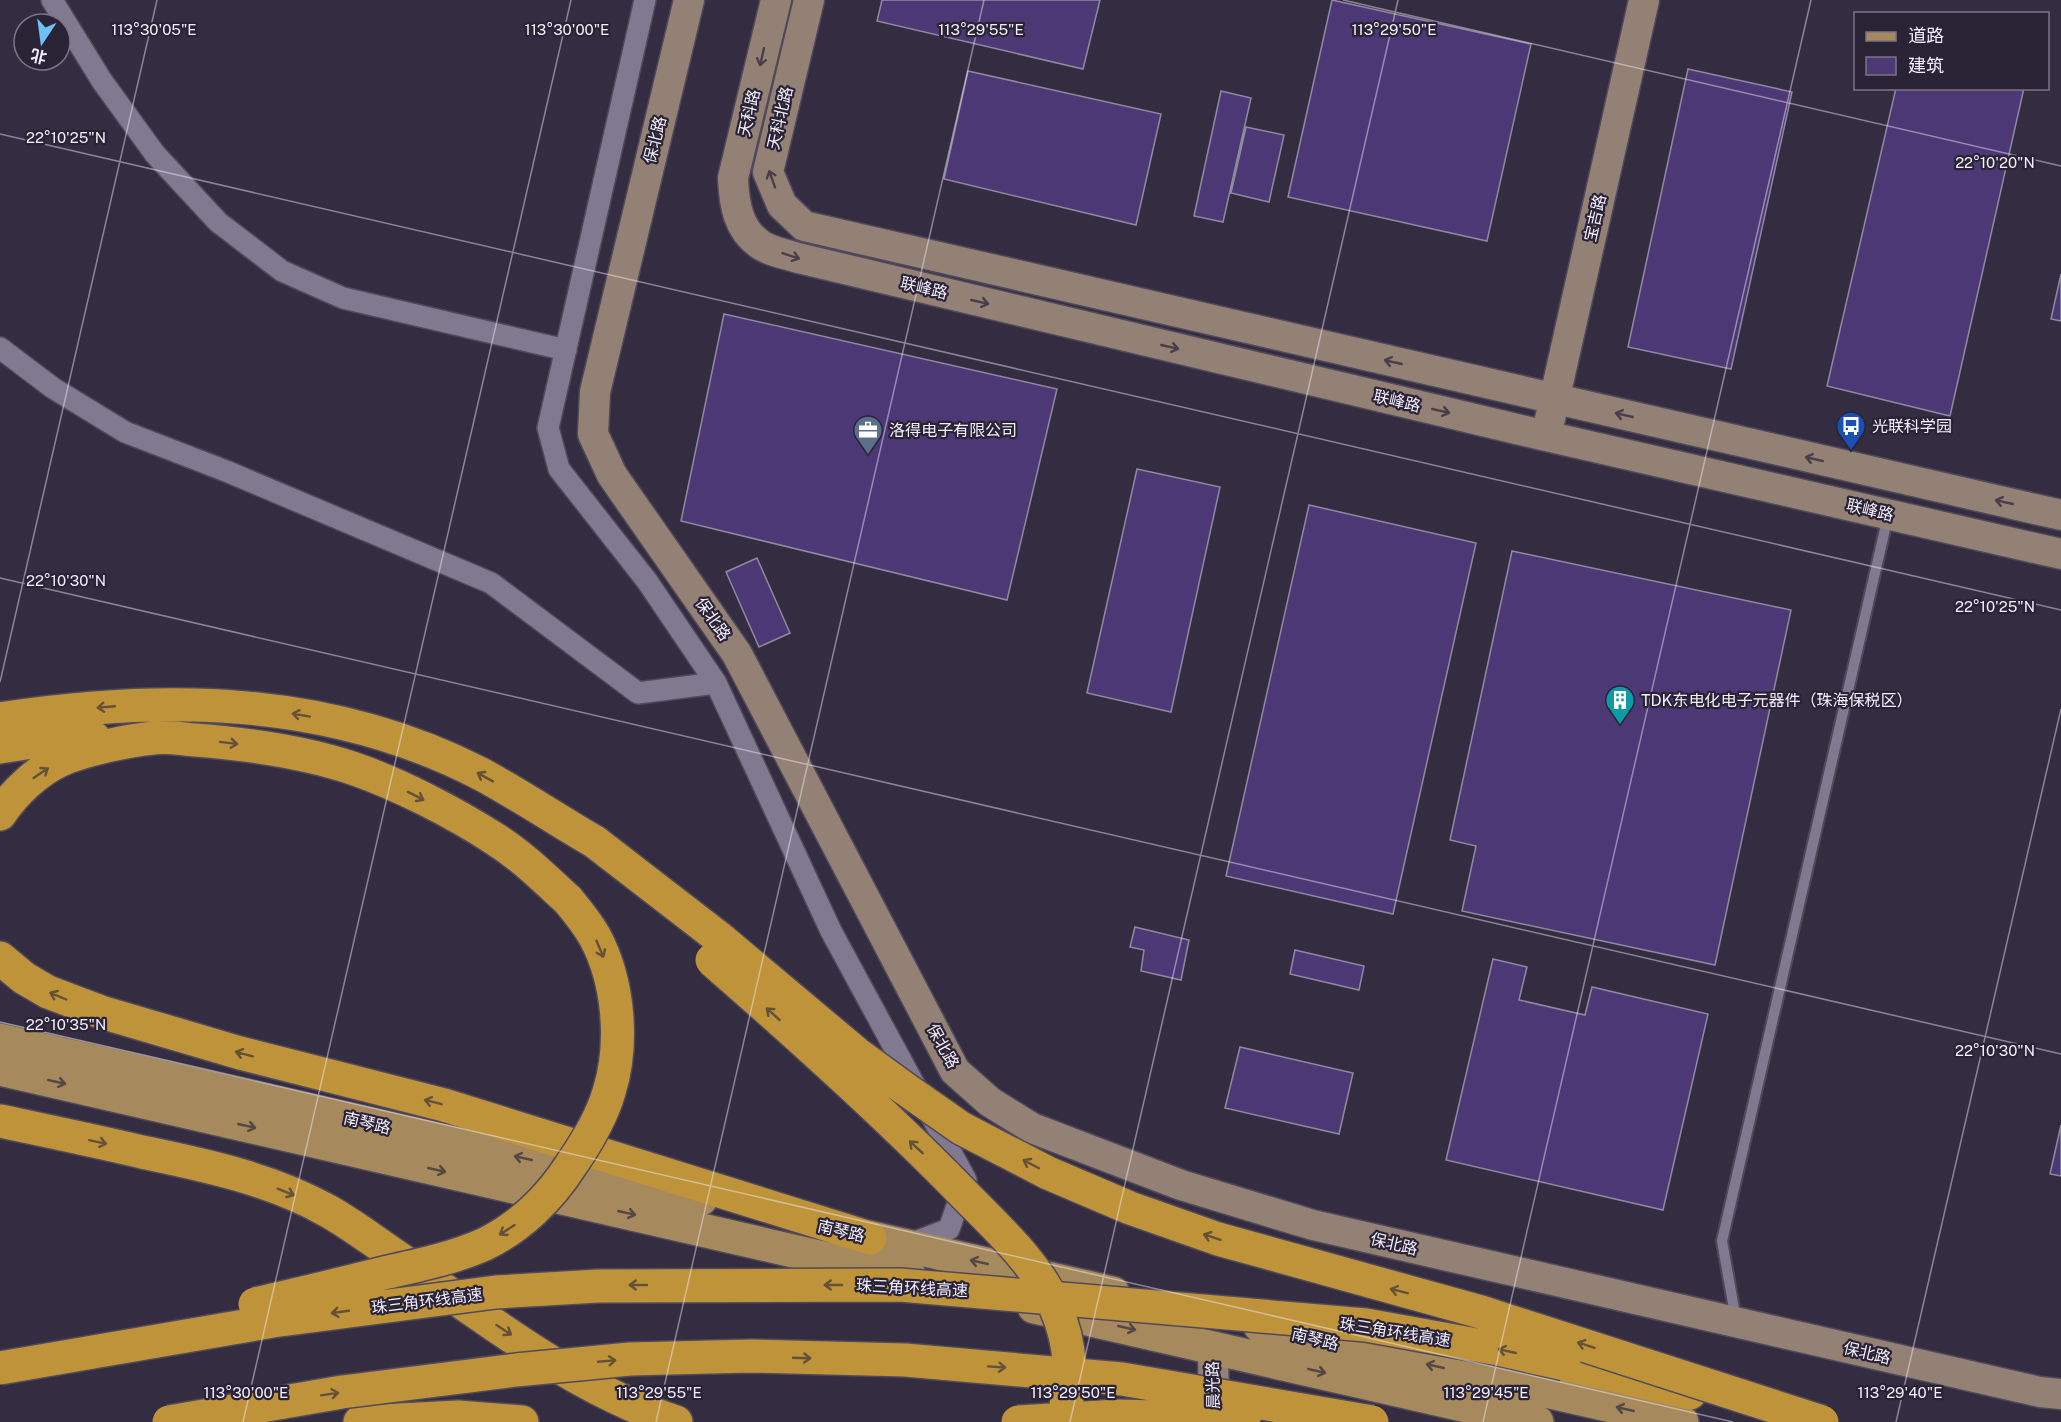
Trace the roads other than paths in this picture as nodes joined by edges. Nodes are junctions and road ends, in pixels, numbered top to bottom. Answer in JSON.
{"nodes":[{"id":1,"x":52,"y":0,"type":"edge"},
{"id":2,"x":645,"y":0,"type":"edge"},
{"id":3,"x":689,"y":0,"type":"edge"},
{"id":4,"x":776,"y":0,"type":"edge"},
{"id":5,"x":809,"y":0,"type":"edge"},
{"id":6,"x":1644,"y":0,"type":"edge"},
{"id":7,"x":742,"y":226,"type":"joint"},
{"id":8,"x":804,"y":226,"type":"joint"},
{"id":9,"x":0,"y":348,"type":"edge"},
{"id":10,"x":566,"y":350,"type":"junction"},
{"id":11,"x":1554,"y":399,"type":"junction"},
{"id":12,"x":1546,"y":436,"type":"junction"},
{"id":13,"x":1888,"y":514,"type":"junction"},
{"id":14,"x":2061,"y":515,"type":"edge"},
{"id":15,"x":2061,"y":554,"type":"edge"},
{"id":16,"x":716,"y":683,"type":"junction"},
{"id":17,"x":0,"y":719,"type":"edge"},
{"id":18,"x":155,"y":737,"type":"junction"},
{"id":19,"x":0,"y":747,"type":"edge"},
{"id":20,"x":0,"y":814,"type":"edge"},
{"id":21,"x":592,"y":848,"type":"junction"},
{"id":22,"x":0,"y":958,"type":"edge"},
{"id":23,"x":0,"y":1040,"type":"edge"},
{"id":24,"x":0,"y":1069,"type":"edge"},
{"id":25,"x":0,"y":1121,"type":"edge"},
{"id":26,"x":966,"y":1180,"type":"junction"},
{"id":27,"x":870,"y":1238,"type":"junction"},
{"id":28,"x":905,"y":1245,"type":"junction"},
{"id":29,"x":1019,"y":1272,"type":"junction"},
{"id":30,"x":1737,"y":1324,"type":"junction"},
{"id":31,"x":1213,"y":1347,"type":"junction"},
{"id":32,"x":0,"y":1367,"type":"edge"},
{"id":33,"x":2061,"y":1394,"type":"edge"},
{"id":34,"x":169,"y":1422,"type":"edge"},
{"id":35,"x":360,"y":1422,"type":"edge"},
{"id":36,"x":522,"y":1422,"type":"edge"},
{"id":37,"x":676,"y":1422,"type":"edge"},
{"id":38,"x":1018,"y":1422,"type":"edge"},
{"id":39,"x":1063,"y":1422,"type":"edge"},
{"id":40,"x":1214,"y":1422,"type":"edge"},
{"id":41,"x":1314,"y":1422,"type":"edge"},
{"id":42,"x":1372,"y":1422,"type":"edge"},
{"id":43,"x":1537,"y":1422,"type":"edge"},
{"id":44,"x":1683,"y":1422,"type":"edge"},
{"id":45,"x":1820,"y":1422,"type":"edge"}],
"edges":[{"from":1,"to":10,"type":"street"},
{"from":2,"to":10,"type":"street"},
{"from":3,"to":30,"type":"street","name":"保北路"},
{"from":4,"to":7,"type":"street","name":"天科路","one_way":true},
{"from":8,"to":5,"type":"street","name":"天科北路","one_way":true},
{"from":6,"to":11,"type":"street","name":"宝吉路"},
{"from":7,"to":12,"type":"street","name":"联峰路","one_way":true},
{"from":11,"to":8,"type":"street","name":"联峰路","one_way":true},
{"from":9,"to":16,"type":"street"},
{"from":10,"to":16,"type":"street"},
{"from":11,"to":12,"type":"street","name":"宝吉路"},
{"from":14,"to":11,"type":"street","name":"联峰路","one_way":true},
{"from":12,"to":13,"type":"street","name":"联峰路"},
{"from":13,"to":15,"type":"street","name":"联峰路"},
{"from":13,"to":30,"type":"lane"},
{"from":16,"to":26,"type":"street"},
{"from":21,"to":17,"type":"highway","one_way":true},
{"from":18,"to":19,"type":"highway"},
{"from":20,"to":18,"type":"highway","one_way":true},
{"from":18,"to":32,"type":"highway","one_way":true,"bridge":true},
{"from":39,"to":21,"type":"highway","one_way":true,"bridge":true},
{"from":45,"to":21,"type":"highway","one_way":true,"bridge":true},
{"from":27,"to":22,"type":"highway","one_way":true},
{"from":27,"to":23,"type":"main road","name":"南琴路","one_way":true},
{"from":24,"to":31,"type":"main road","name":"南琴路","one_way":true},
{"from":25,"to":37,"type":"highway","one_way":true,"bridge":true},
{"from":26,"to":28,"type":"street"},
{"from":26,"to":29,"type":"street"},
{"from":27,"to":28,"type":"main road","name":"南琴路"},
{"from":29,"to":28,"type":"main road","name":"南琴路","one_way":true},
{"from":44,"to":29,"type":"main road","name":"南琴路","one_way":true},
{"from":30,"to":33,"type":"street","name":"保北路"},
{"from":31,"to":40,"type":"street","name":"晨光路"},
{"from":31,"to":43,"type":"main road","name":"南琴路","one_way":true},
{"from":45,"to":32,"type":"highway","name":"珠三角环线高速","one_way":true,"bridge":true},
{"from":34,"to":42,"type":"highway","one_way":true,"bridge":true},
{"from":35,"to":36,"type":"highway"},
{"from":38,"to":41,"type":"highway","bridge":true}]}
